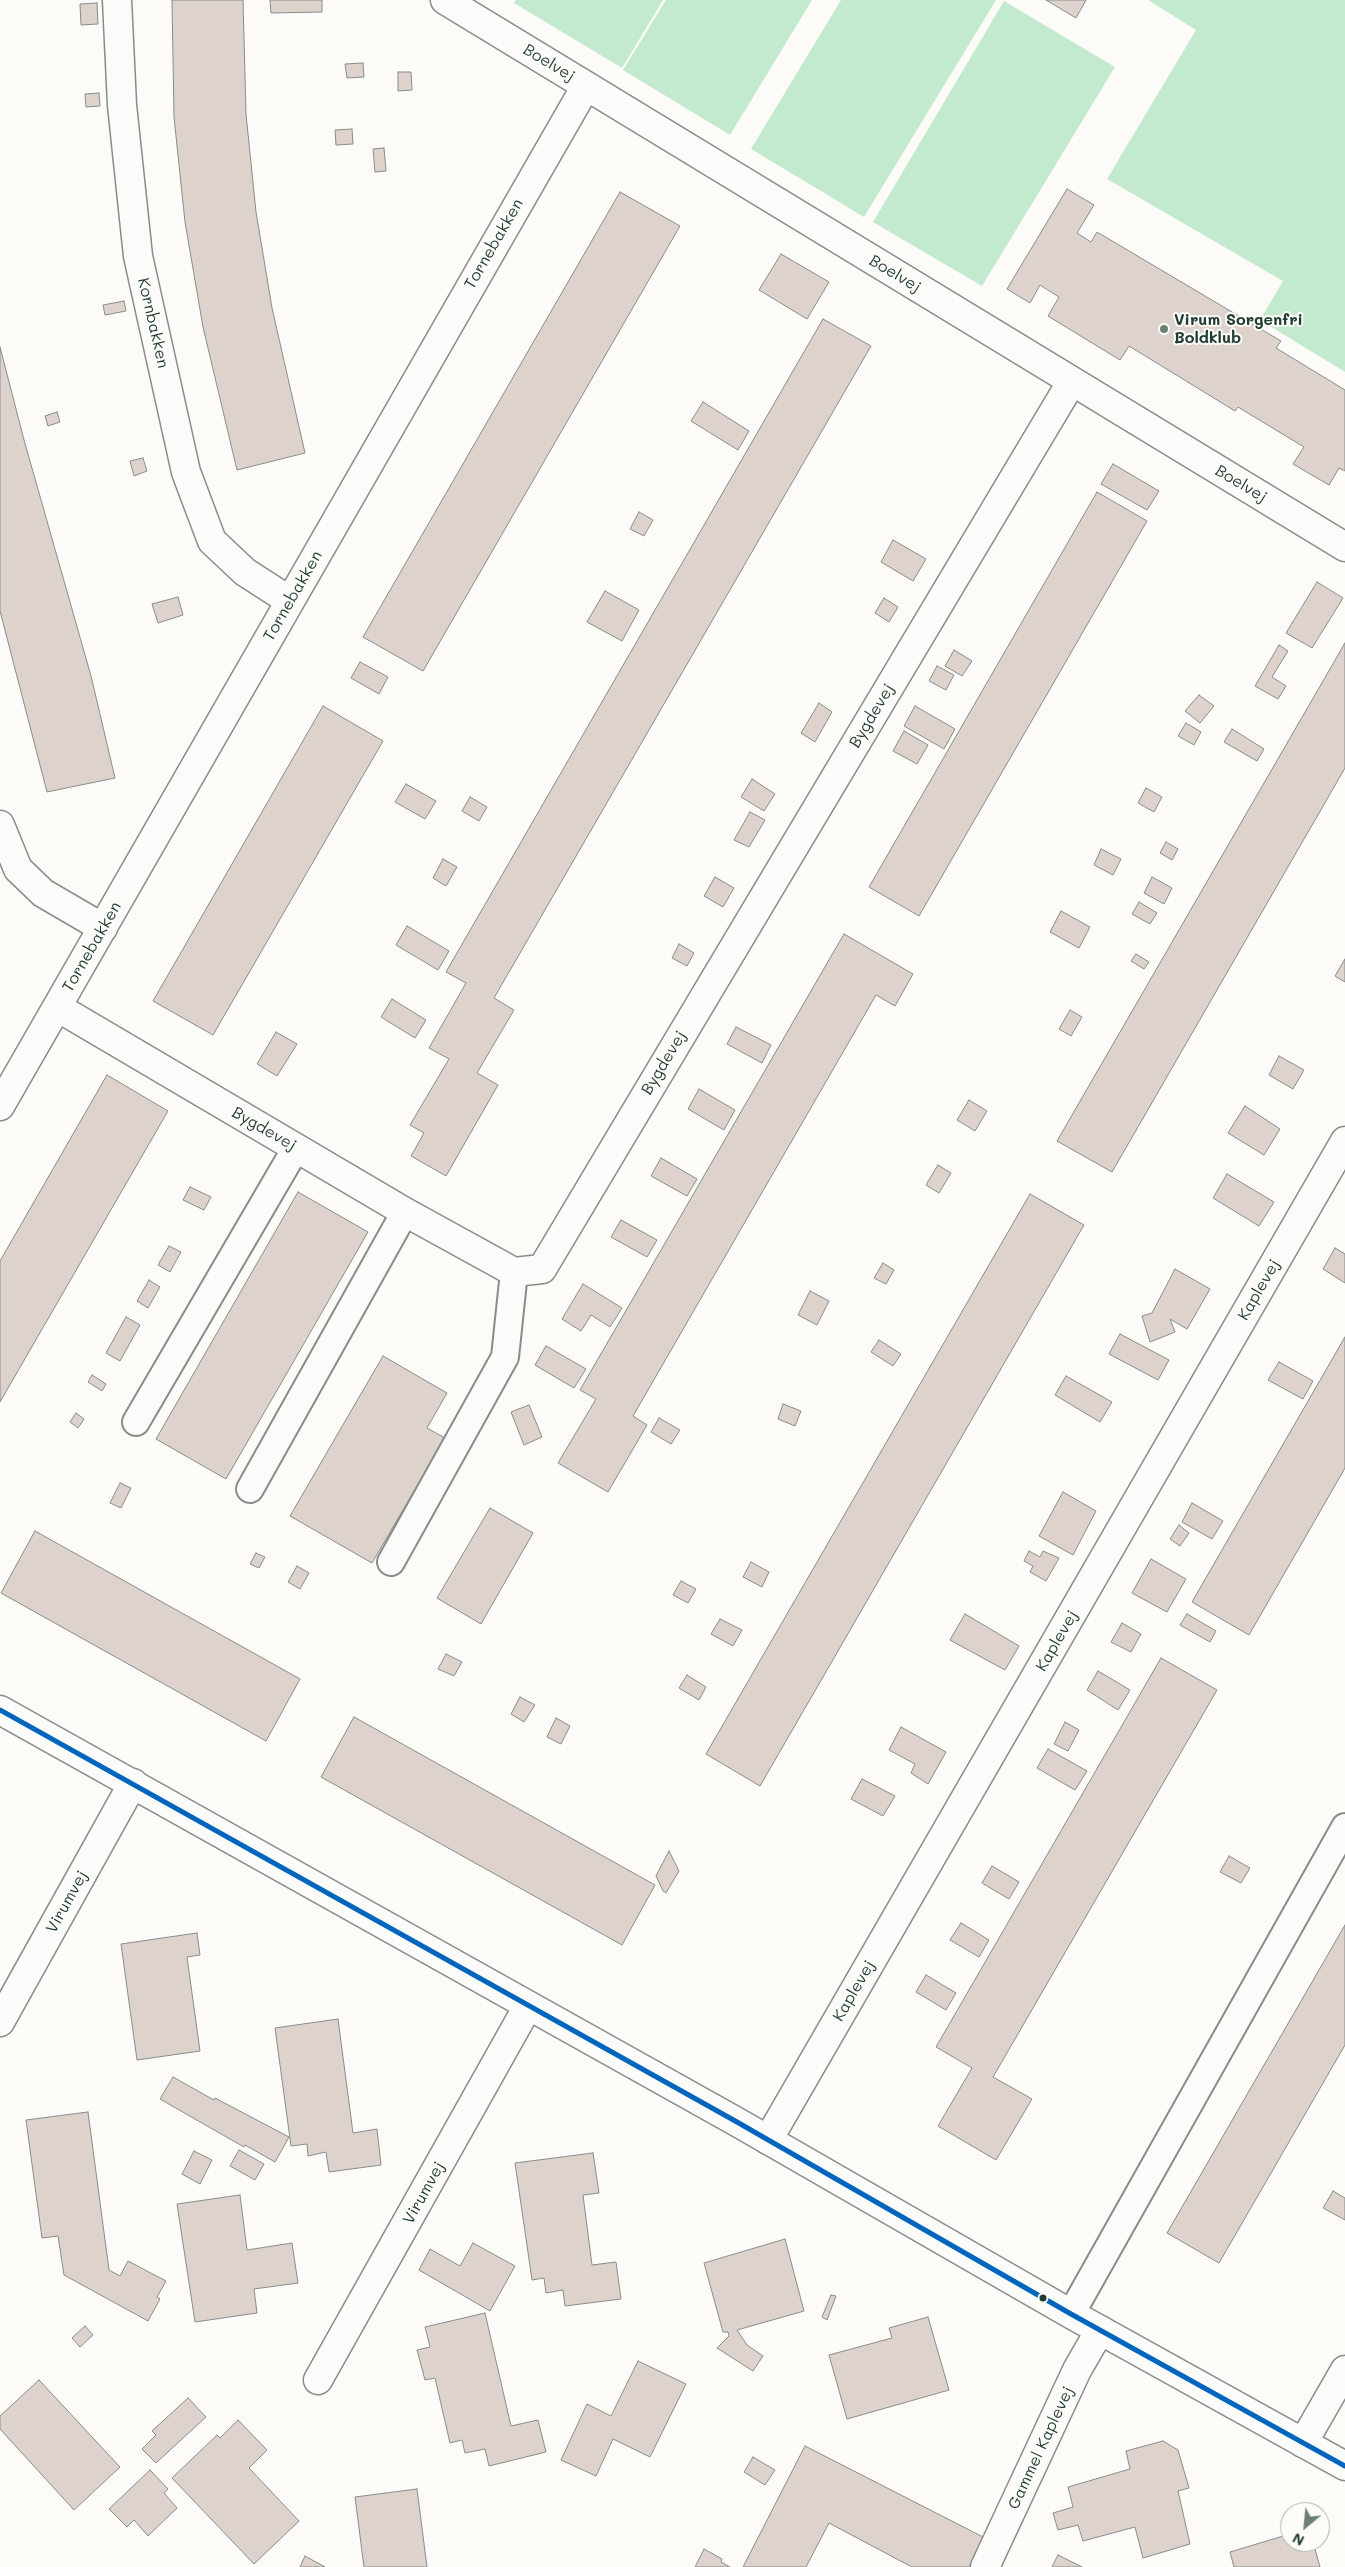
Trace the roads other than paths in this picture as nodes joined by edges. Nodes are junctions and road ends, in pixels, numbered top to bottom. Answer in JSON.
{"nodes":[{"id":1,"x":117,"y":0,"type":"edge"},
{"id":2,"x":445,"y":0,"type":"edge"},
{"id":3,"x":586,"y":86,"type":"junction"},
{"id":4,"x":1072,"y":381,"type":"junction"},
{"id":5,"x":1345,"y":547,"type":"edge"},
{"id":6,"x":290,"y":601,"type":"junction"},
{"id":7,"x":0,"y":825,"type":"edge"},
{"id":8,"x":103,"y":928,"type":"junction"},
{"id":9,"x":57,"y":1007,"type":"junction"},
{"id":10,"x":0,"y":1106,"type":"edge"},
{"id":11,"x":1345,"y":1141,"type":"edge"},
{"id":12,"x":296,"y":1148,"type":"junction"},
{"id":13,"x":406,"y":1212,"type":"junction"},
{"id":14,"x":514,"y":1272,"type":"junction"},
{"id":15,"x":136,"y":1422,"type":"dead end"},
{"id":16,"x":250,"y":1489,"type":"dead end"},
{"id":17,"x":390,"y":1562,"type":"dead end"},
{"id":18,"x":0,"y":1710,"type":"edge"},
{"id":19,"x":133,"y":1783,"type":"junction"},
{"id":20,"x":1345,"y":1827,"type":"edge"},
{"id":21,"x":528,"y":2006,"type":"junction"},
{"id":22,"x":0,"y":2022,"type":"edge"},
{"id":23,"x":768,"y":2140,"type":"junction"},
{"id":24,"x":1071,"y":2314,"type":"junction"},
{"id":25,"x":1100,"y":2330,"type":"junction"},
{"id":26,"x":1345,"y":2370,"type":"edge"},
{"id":27,"x":318,"y":2380,"type":"dead end"},
{"id":28,"x":1303,"y":2443,"type":"junction"},
{"id":29,"x":1345,"y":2466,"type":"edge"},
{"id":30,"x":985,"y":2567,"type":"edge"}],
"edges":[{"from":1,"to":6,"type":"street","name":"Kornbakken"},
{"from":2,"to":3,"type":"street","name":"Boelvej"},
{"from":3,"to":4,"type":"street","name":"Boelvej"},
{"from":3,"to":6,"type":"street","name":"Tornebakken"},
{"from":4,"to":5,"type":"street","name":"Boelvej"},
{"from":4,"to":14,"type":"street","name":"Bygdevej"},
{"from":6,"to":8,"type":"street","name":"Tornebakken"},
{"from":7,"to":8,"type":"street"},
{"from":8,"to":9,"type":"street","name":"Tornebakken"},
{"from":9,"to":10,"type":"street","name":"Tornebakken"},
{"from":9,"to":12,"type":"street","name":"Bygdevej"},
{"from":11,"to":23,"type":"street","name":"Kaplevej"},
{"from":12,"to":13,"type":"street","name":"Bygdevej"},
{"from":12,"to":15,"type":"lane"},
{"from":13,"to":14,"type":"street","name":"Bygdevej"},
{"from":13,"to":16,"type":"lane"},
{"from":14,"to":17,"type":"lane"},
{"from":18,"to":19,"type":"street"},
{"from":19,"to":21,"type":"street"},
{"from":19,"to":22,"type":"street","name":"Virumvej"},
{"from":20,"to":24,"type":"lane"},
{"from":21,"to":23,"type":"street"},
{"from":21,"to":27,"type":"street","name":"Virumvej"},
{"from":23,"to":24,"type":"street"},
{"from":24,"to":25,"type":"street"},
{"from":25,"to":28,"type":"street"},
{"from":25,"to":30,"type":"street","name":"Gammel Kaplevej"},
{"from":26,"to":28,"type":"street"},
{"from":28,"to":29,"type":"street"}]}
